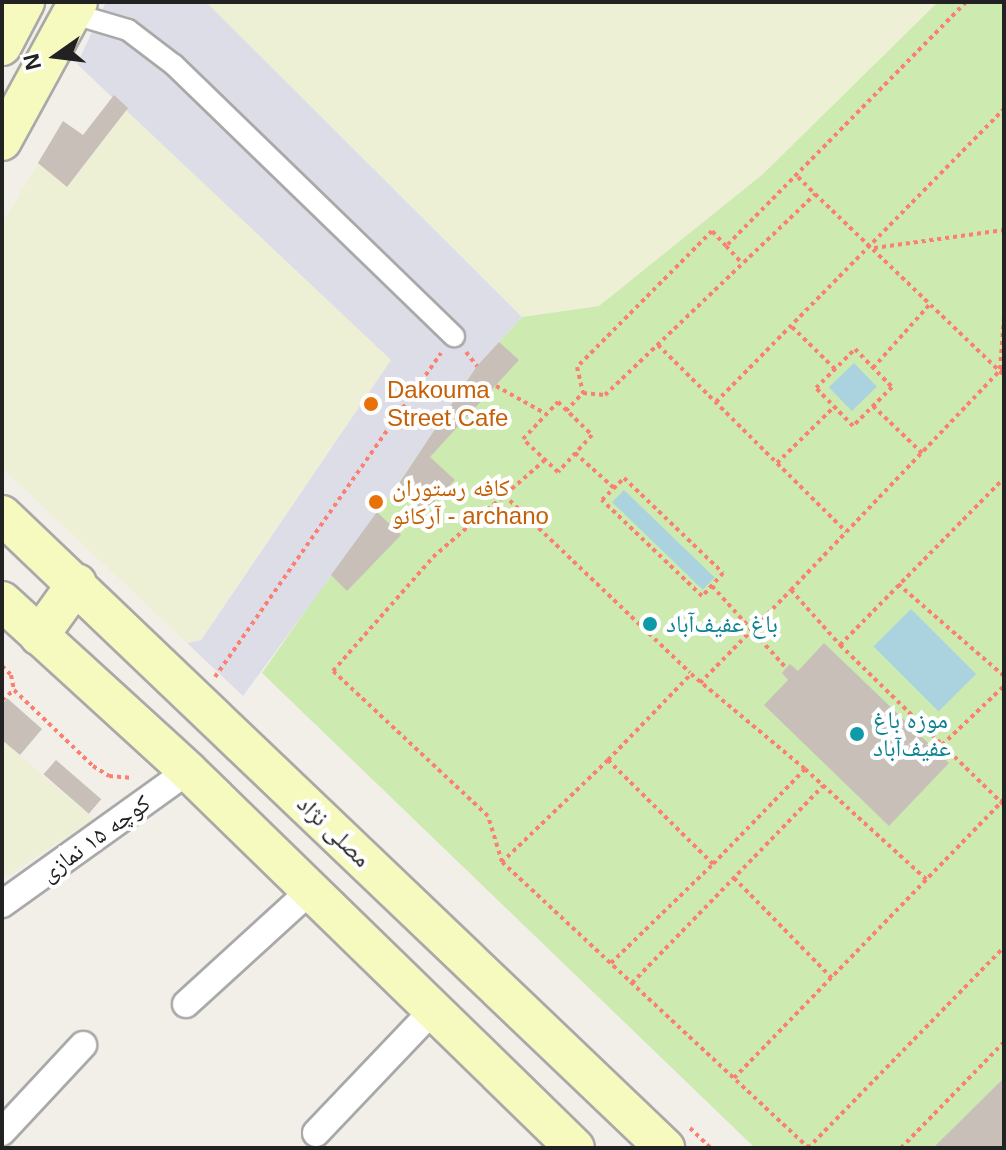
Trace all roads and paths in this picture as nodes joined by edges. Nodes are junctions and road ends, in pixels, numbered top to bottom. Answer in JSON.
{"nodes":[{"id":1,"x":25,"y":2,"type":"edge"},
{"id":2,"x":966,"y":2,"type":"edge"},
{"id":3,"x":76,"y":8,"type":"edge"},
{"id":4,"x":2,"y":46,"type":"edge"},
{"id":5,"x":1004,"y":109,"type":"edge"},
{"id":6,"x":2,"y":141,"type":"edge"},
{"id":7,"x":798,"y":177,"type":"junction"},
{"id":8,"x":815,"y":194,"type":"junction"},
{"id":9,"x":1004,"y":230,"type":"edge"},
{"id":10,"x":726,"y":246,"type":"junction"},
{"id":11,"x":871,"y":248,"type":"junction"},
{"id":12,"x":741,"y":262,"type":"junction"},
{"id":13,"x":930,"y":304,"type":"junction"},
{"id":14,"x":1004,"y":317,"type":"edge"},
{"id":15,"x":792,"y":327,"type":"junction"},
{"id":16,"x":454,"y":336,"type":"joint"},
{"id":17,"x":657,"y":344,"type":"junction"},
{"id":18,"x":873,"y":368,"type":"junction"},
{"id":19,"x":835,"y":369,"type":"junction"},
{"id":20,"x":1003,"y":371,"type":"edge"},
{"id":21,"x":496,"y":386,"type":"dead end"},
{"id":22,"x":583,"y":393,"type":"junction"},
{"id":23,"x":716,"y":402,"type":"junction"},
{"id":24,"x":873,"y":406,"type":"junction"},
{"id":25,"x":834,"y":407,"type":"junction"},
{"id":26,"x":566,"y":411,"type":"junction"},
{"id":27,"x":547,"y":414,"type":"junction"},
{"id":28,"x":575,"y":453,"type":"junction"},
{"id":29,"x":922,"y":453,"type":"junction"},
{"id":30,"x":545,"y":460,"type":"junction"},
{"id":31,"x":777,"y":463,"type":"junction"},
{"id":32,"x":1004,"y":478,"type":"edge"},
{"id":33,"x":614,"y":488,"type":"junction"},
{"id":34,"x":504,"y":495,"type":"junction"},
{"id":35,"x":2,"y":515,"type":"edge"},
{"id":36,"x":846,"y":532,"type":"junction"},
{"id":37,"x":77,"y":583,"type":"junction"},
{"id":38,"x":898,"y":584,"type":"junction"},
{"id":39,"x":712,"y":586,"type":"junction"},
{"id":40,"x":791,"y":590,"type":"junction"},
{"id":41,"x":2,"y":601,"type":"edge"},
{"id":42,"x":754,"y":630,"type":"junction"},
{"id":43,"x":39,"y":636,"type":"junction"},
{"id":44,"x":840,"y":645,"type":"junction"},
{"id":45,"x":2,"y":666,"type":"edge"},
{"id":46,"x":786,"y":668,"type":"dead end"},
{"id":47,"x":691,"y":674,"type":"junction"},
{"id":48,"x":1004,"y":676,"type":"edge"},
{"id":49,"x":700,"y":683,"type":"junction"},
{"id":50,"x":1004,"y":686,"type":"edge"},
{"id":51,"x":14,"y":690,"type":"junction"},
{"id":52,"x":196,"y":698,"type":"junction"},
{"id":53,"x":2,"y":700,"type":"edge"},
{"id":54,"x":942,"y":745,"type":"junction"},
{"id":55,"x":608,"y":760,"type":"junction"},
{"id":56,"x":805,"y":769,"type":"junction"},
{"id":57,"x":188,"y":771,"type":"junction"},
{"id":58,"x":122,"y":780,"type":"dead end"},
{"id":59,"x":823,"y":786,"type":"junction"},
{"id":60,"x":1003,"y":802,"type":"edge"},
{"id":61,"x":502,"y":862,"type":"junction"},
{"id":62,"x":713,"y":864,"type":"junction"},
{"id":63,"x":734,"y":878,"type":"junction"},
{"id":64,"x":927,"y":880,"type":"junction"},
{"id":65,"x":311,"y":890,"type":"junction"},
{"id":66,"x":2,"y":904,"type":"edge"},
{"id":67,"x":1004,"y":947,"type":"edge"},
{"id":68,"x":611,"y":963,"type":"junction"},
{"id":69,"x":832,"y":978,"type":"junction"},
{"id":70,"x":632,"y":983,"type":"junction"},
{"id":71,"x":186,"y":1004,"type":"dead end"},
{"id":72,"x":433,"y":1010,"type":"junction"},
{"id":73,"x":1004,"y":1042,"type":"edge"},
{"id":74,"x":83,"y":1045,"type":"dead end"},
{"id":75,"x":734,"y":1078,"type":"junction"},
{"id":76,"x":2,"y":1132,"type":"edge"},
{"id":77,"x":316,"y":1133,"type":"dead end"},
{"id":78,"x":558,"y":1143,"type":"edge"},
{"id":79,"x":665,"y":1148,"type":"edge"},
{"id":80,"x":808,"y":1148,"type":"edge"},
{"id":81,"x":901,"y":1148,"type":"edge"}],
"edges":[{"from":1,"to":4,"type":"main road"},
{"from":2,"to":7,"type":"path"},
{"from":3,"to":6,"type":"main road"},
{"from":3,"to":16,"type":"street"},
{"from":5,"to":11,"type":"path"},
{"from":7,"to":8,"type":"path"},
{"from":7,"to":10,"type":"path"},
{"from":8,"to":11,"type":"path"},
{"from":8,"to":12,"type":"path"},
{"from":9,"to":11,"type":"path"},
{"from":10,"to":12,"type":"path"},
{"from":10,"to":22,"type":"path"},
{"from":11,"to":13,"type":"path"},
{"from":11,"to":15,"type":"path"},
{"from":12,"to":17,"type":"path"},
{"from":13,"to":18,"type":"path"},
{"from":13,"to":20,"type":"path"},
{"from":14,"to":20,"type":"path"},
{"from":15,"to":19,"type":"path"},
{"from":15,"to":23,"type":"path"},
{"from":16,"to":52,"type":"path"},
{"from":17,"to":22,"type":"path"},
{"from":17,"to":23,"type":"path"},
{"from":18,"to":19,"type":"path"},
{"from":18,"to":24,"type":"path"},
{"from":19,"to":25,"type":"path"},
{"from":20,"to":29,"type":"path"},
{"from":21,"to":27,"type":"path"},
{"from":22,"to":26,"type":"path"},
{"from":23,"to":31,"type":"path"},
{"from":24,"to":25,"type":"path"},
{"from":24,"to":29,"type":"path"},
{"from":25,"to":31,"type":"path"},
{"from":26,"to":27,"type":"path"},
{"from":26,"to":28,"type":"path"},
{"from":27,"to":30,"type":"path"},
{"from":28,"to":30,"type":"path"},
{"from":28,"to":33,"type":"path"},
{"from":29,"to":36,"type":"path"},
{"from":30,"to":34,"type":"path"},
{"from":31,"to":36,"type":"path"},
{"from":32,"to":38,"type":"path"},
{"from":33,"to":39,"type":"path"},
{"from":33,"to":39,"type":"path"},
{"from":34,"to":47,"type":"path"},
{"from":34,"to":61,"type":"path"},
{"from":35,"to":37,"type":"main road","name":"مصلی نژاد"},
{"from":36,"to":40,"type":"path"},
{"from":37,"to":43,"type":"main road"},
{"from":37,"to":52,"type":"main road","name":"مصلی نژاد"},
{"from":38,"to":44,"type":"path"},
{"from":38,"to":48,"type":"path"},
{"from":39,"to":42,"type":"path"},
{"from":40,"to":42,"type":"path"},
{"from":40,"to":44,"type":"path"},
{"from":41,"to":43,"type":"main road"},
{"from":42,"to":46,"type":"path"},
{"from":42,"to":49,"type":"path"},
{"from":43,"to":57,"type":"main road"},
{"from":44,"to":54,"type":"path"},
{"from":45,"to":51,"type":"path"},
{"from":47,"to":49,"type":"path"},
{"from":47,"to":55,"type":"path"},
{"from":49,"to":56,"type":"path"},
{"from":50,"to":54,"type":"path"},
{"from":51,"to":53,"type":"path"},
{"from":51,"to":58,"type":"path"},
{"from":52,"to":79,"type":"main road","name":"مصلی نژاد"},
{"from":54,"to":60,"type":"path"},
{"from":55,"to":61,"type":"path"},
{"from":55,"to":62,"type":"path"},
{"from":56,"to":59,"type":"path"},
{"from":56,"to":62,"type":"path"},
{"from":57,"to":65,"type":"main road"},
{"from":57,"to":66,"type":"street","name":"کوچه ۱۵ نمازی"},
{"from":59,"to":63,"type":"path"},
{"from":59,"to":64,"type":"path"},
{"from":60,"to":64,"type":"path"},
{"from":61,"to":68,"type":"path"},
{"from":62,"to":68,"type":"path"},
{"from":63,"to":69,"type":"path"},
{"from":63,"to":70,"type":"path"},
{"from":64,"to":69,"type":"path"},
{"from":65,"to":71,"type":"street"},
{"from":65,"to":72,"type":"main road"},
{"from":67,"to":80,"type":"path"},
{"from":68,"to":70,"type":"path"},
{"from":69,"to":75,"type":"path"},
{"from":70,"to":75,"type":"path"},
{"from":72,"to":77,"type":"street"},
{"from":72,"to":78,"type":"main road"},
{"from":73,"to":81,"type":"path"},
{"from":74,"to":76,"type":"street"},
{"from":75,"to":80,"type":"path"}]}
